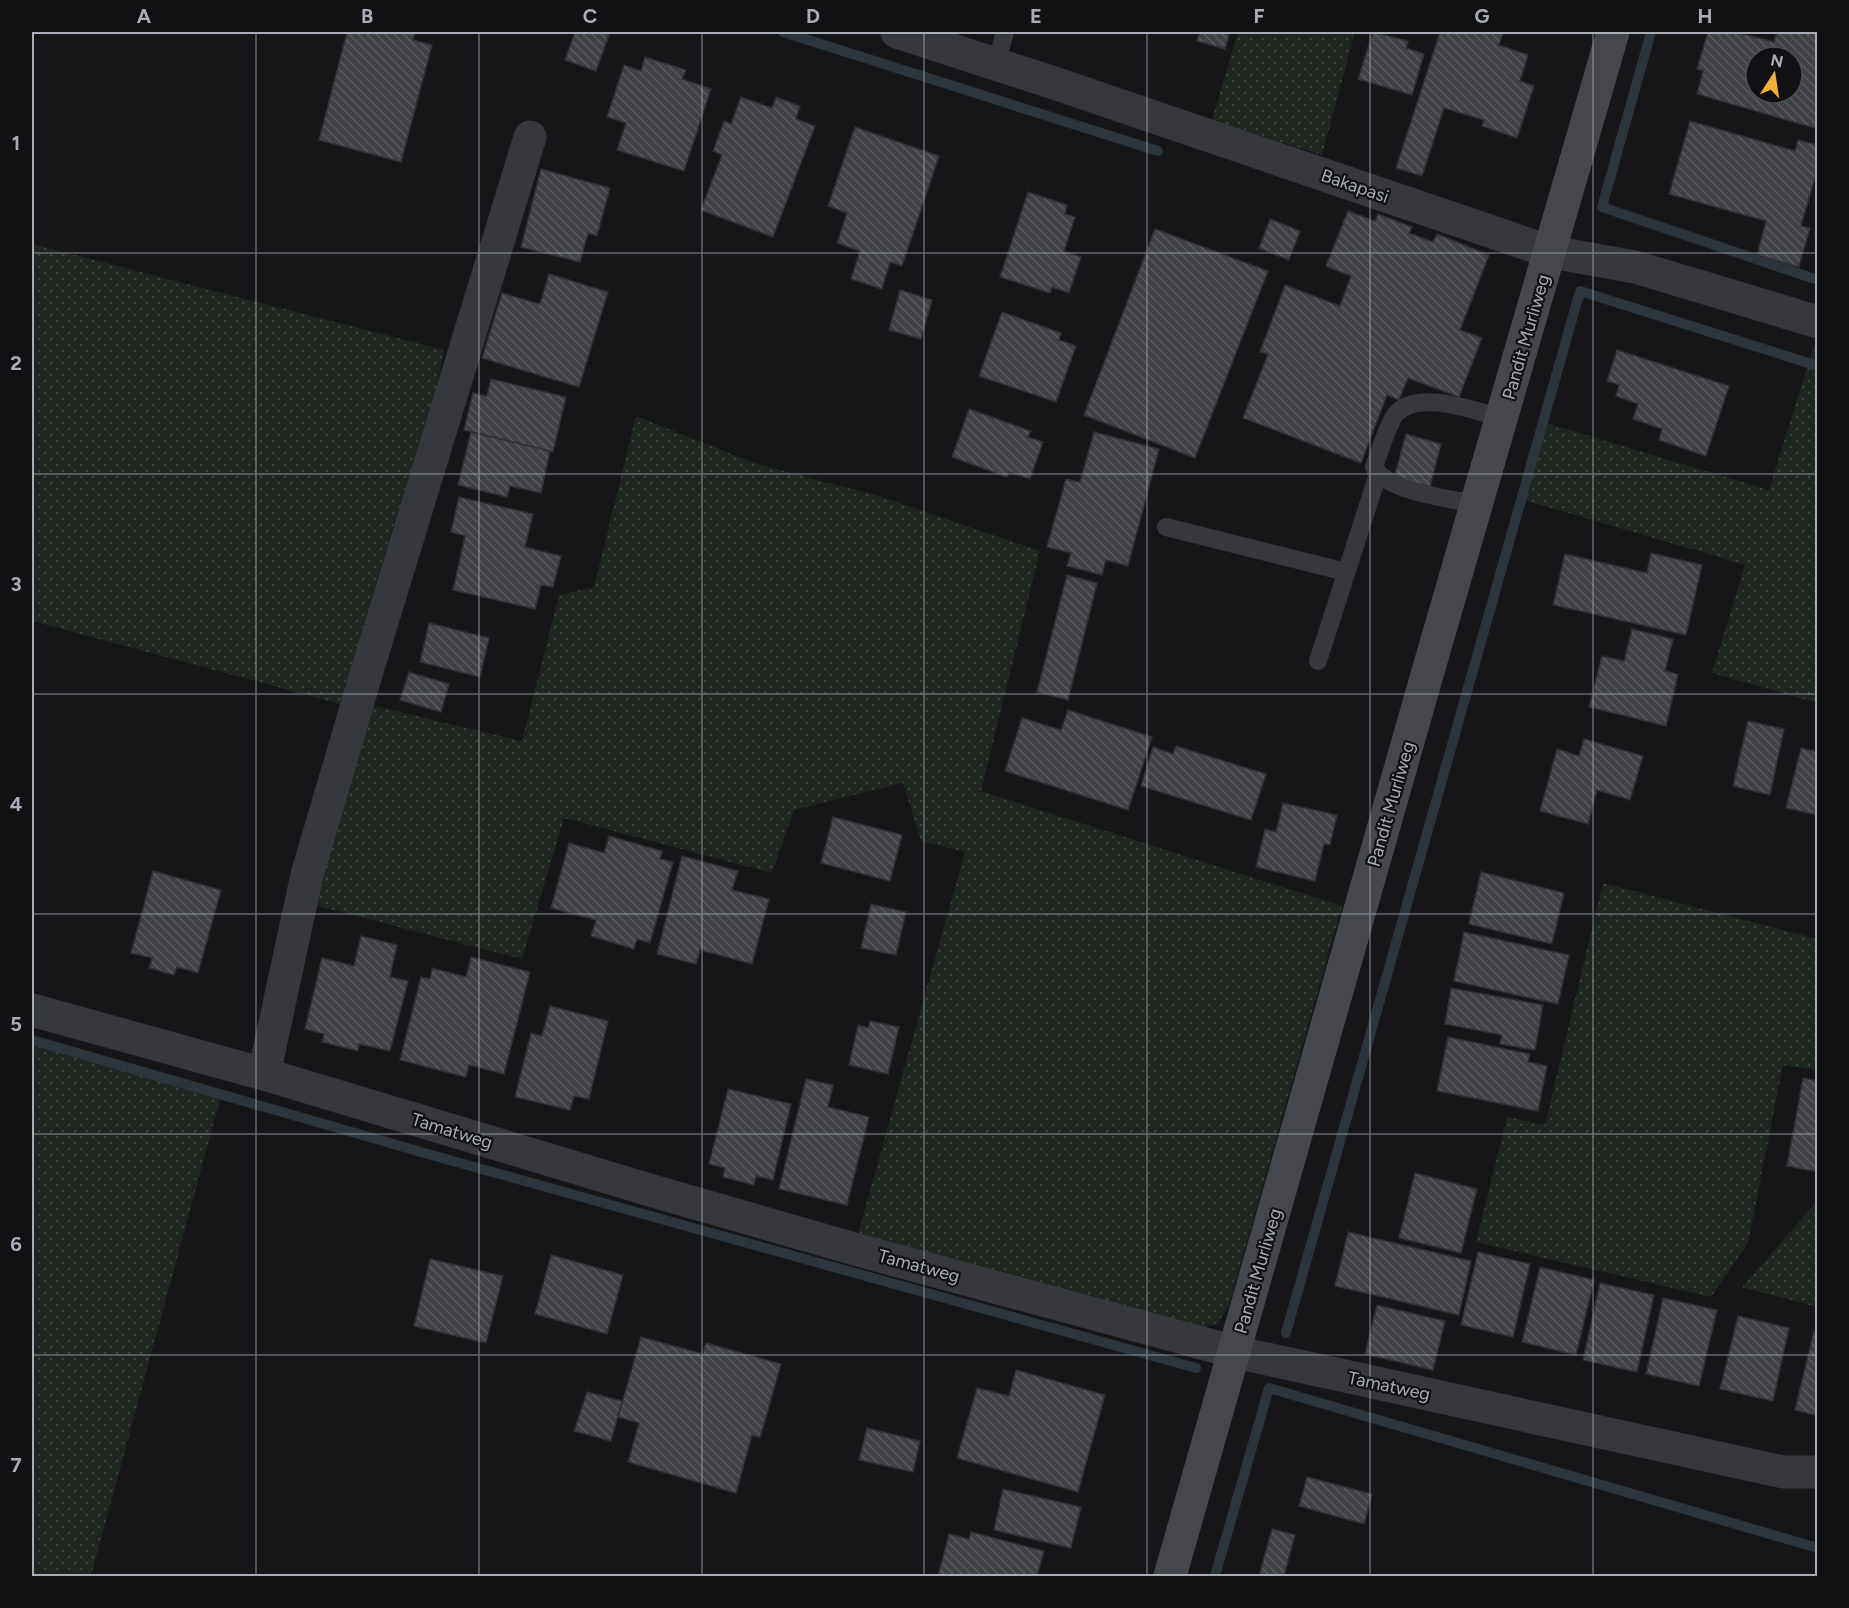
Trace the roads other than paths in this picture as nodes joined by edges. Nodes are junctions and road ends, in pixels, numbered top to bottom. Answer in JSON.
{"nodes":[{"id":1,"x":897,"y":32,"type":"edge"},
{"id":2,"x":1005,"y":32,"type":"edge"},
{"id":3,"x":1613,"y":32,"type":"edge"},
{"id":4,"x":996,"y":64,"type":"junction"},
{"id":5,"x":530,"y":137,"type":"dead end"},
{"id":6,"x":1551,"y":252,"type":"junction"},
{"id":7,"x":1818,"y":322,"type":"edge"},
{"id":8,"x":1502,"y":418,"type":"junction"},
{"id":9,"x":1378,"y":474,"type":"junction"},
{"id":10,"x":1477,"y":504,"type":"junction"},
{"id":11,"x":1166,"y":527,"type":"dead end"},
{"id":12,"x":1346,"y":572,"type":"junction"},
{"id":13,"x":1318,"y":661,"type":"dead end"},
{"id":14,"x":32,"y":1010,"type":"edge"},
{"id":15,"x":264,"y":1074,"type":"junction"},
{"id":16,"x":1235,"y":1352,"type":"junction"},
{"id":17,"x":1818,"y":1472,"type":"edge"},
{"id":18,"x":1170,"y":1576,"type":"edge"}],
"edges":[{"from":1,"to":4,"type":"street","name":"Bakapasi"},
{"from":2,"to":4,"type":"lane"},
{"from":3,"to":6,"type":"street","name":"Pandit Murliweg"},
{"from":4,"to":6,"type":"street","name":"Bakapasi"},
{"from":5,"to":15,"type":"street"},
{"from":6,"to":7,"type":"street","name":"Bakapasi"},
{"from":6,"to":8,"type":"street","name":"Pandit Murliweg"},
{"from":8,"to":9,"type":"lane"},
{"from":8,"to":10,"type":"street","name":"Pandit Murliweg"},
{"from":9,"to":10,"type":"lane"},
{"from":9,"to":12,"type":"lane"},
{"from":10,"to":16,"type":"street","name":"Pandit Murliweg"},
{"from":11,"to":12,"type":"lane"},
{"from":12,"to":13,"type":"lane"},
{"from":14,"to":15,"type":"street","name":"Tamatweg"},
{"from":15,"to":16,"type":"street","name":"Tamatweg"},
{"from":16,"to":17,"type":"street","name":"Tamatweg"},
{"from":16,"to":18,"type":"street","name":"Pandit Murliweg"}]}
